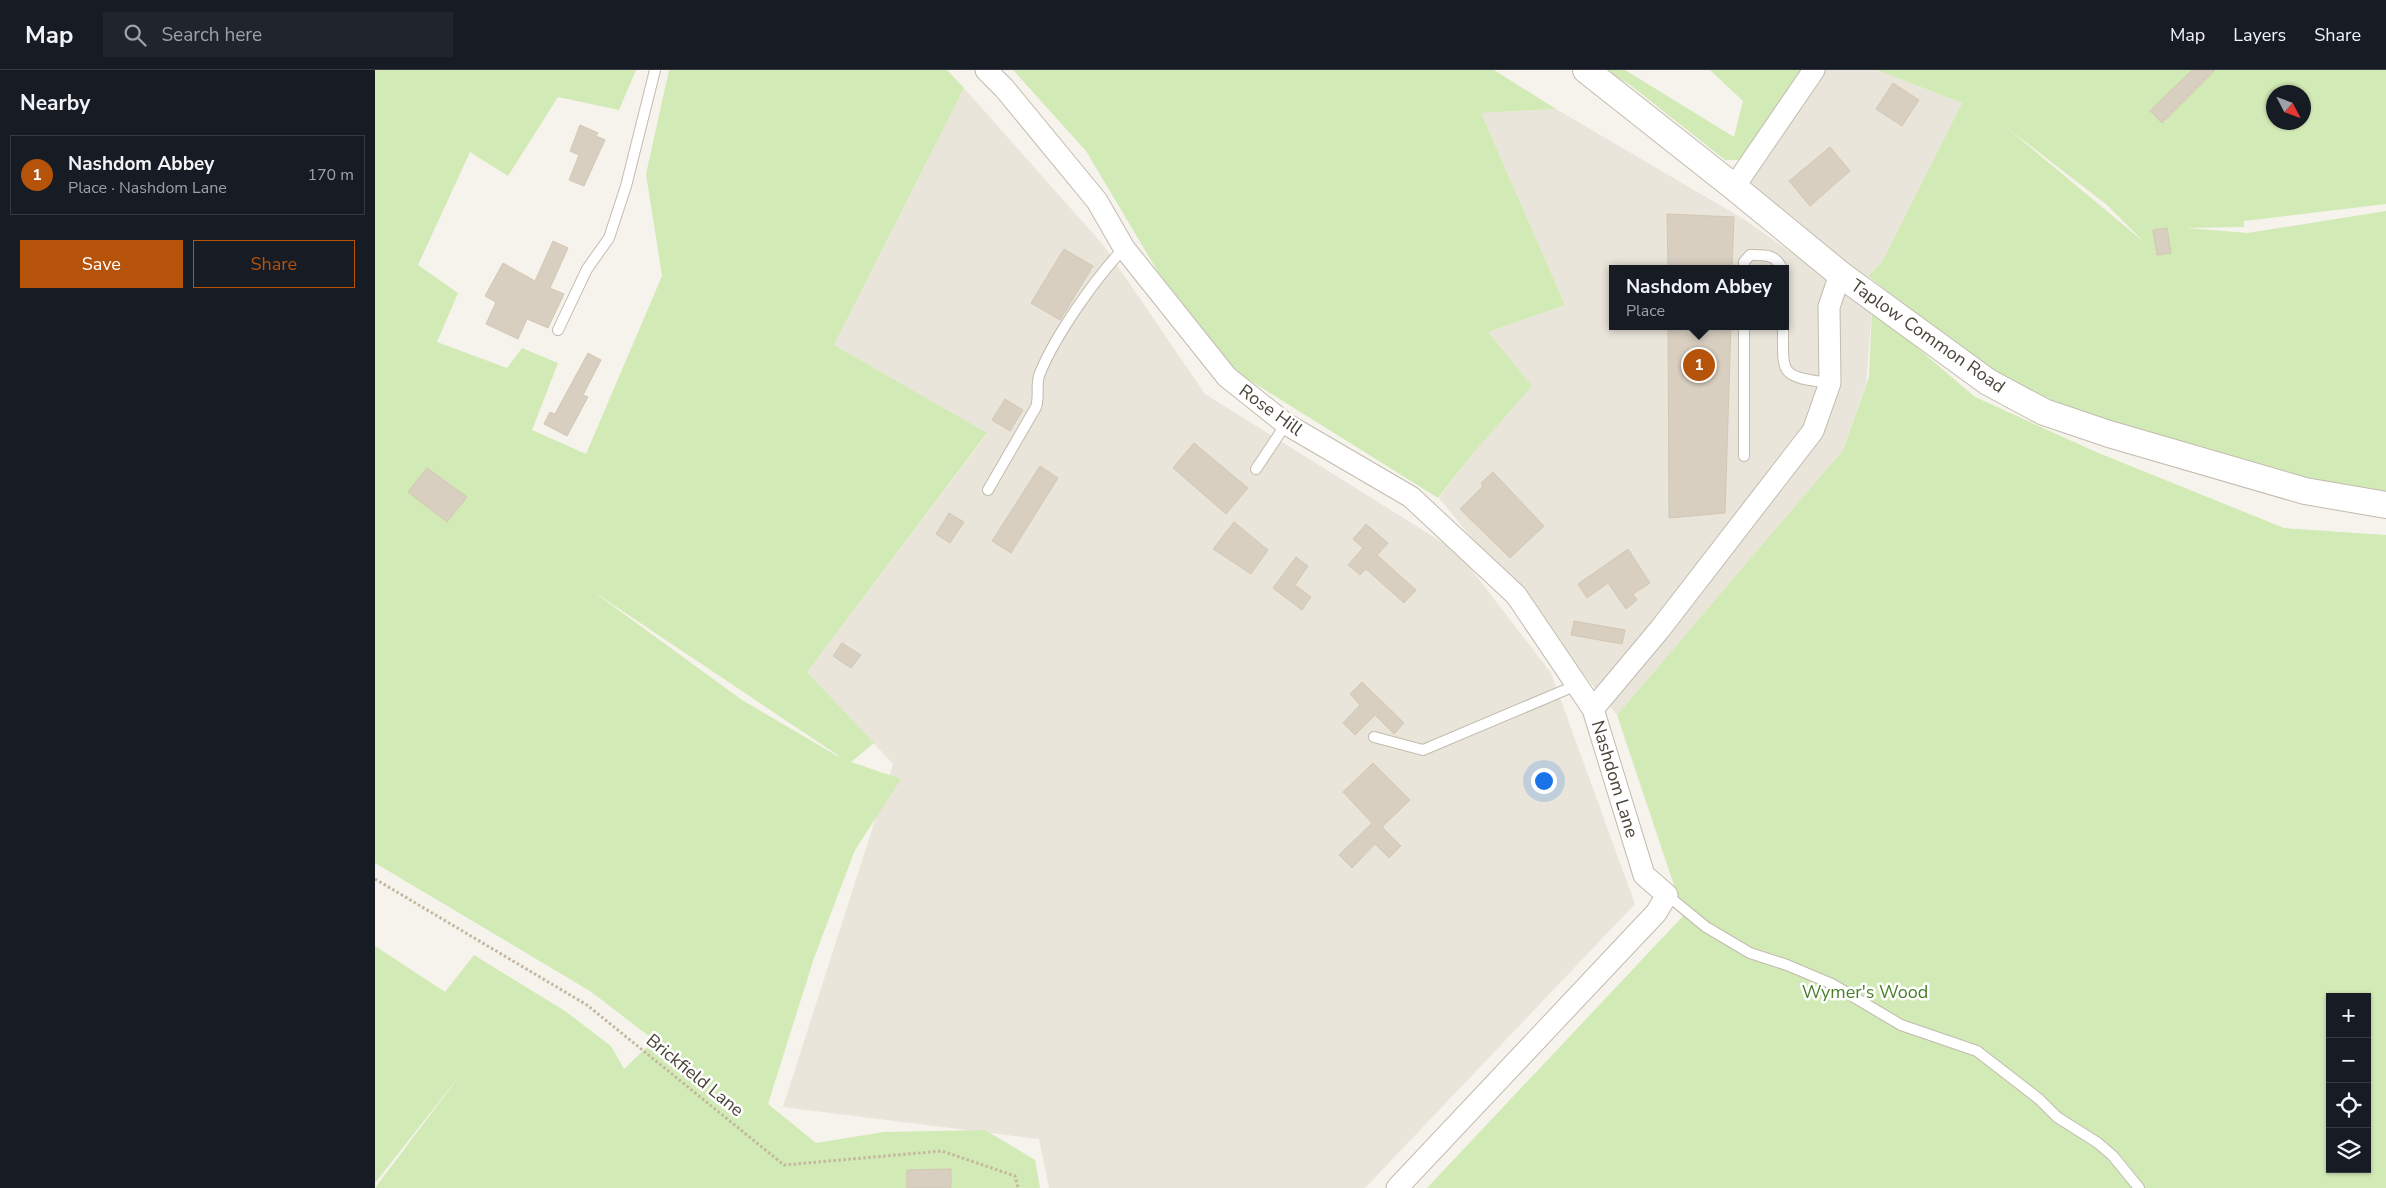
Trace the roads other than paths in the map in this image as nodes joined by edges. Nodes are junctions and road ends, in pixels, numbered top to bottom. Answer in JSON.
{"nodes":[{"id":1,"x":655,"y":70,"type":"edge"},
{"id":2,"x":986,"y":70,"type":"edge"},
{"id":3,"x":1586,"y":70,"type":"edge"},
{"id":4,"x":1814,"y":70,"type":"edge"},
{"id":5,"x":1734,"y":186,"type":"junction"},
{"id":6,"x":1124,"y":248,"type":"junction"},
{"id":7,"x":1744,"y":265,"type":"edge"},
{"id":8,"x":1780,"y":265,"type":"edge"},
{"id":9,"x":1840,"y":274,"type":"junction"},
{"id":10,"x":558,"y":330,"type":"dead end"},
{"id":11,"x":1744,"y":330,"type":"edge"},
{"id":12,"x":1783,"y":330,"type":"edge"},
{"id":13,"x":1830,"y":383,"type":"junction"},
{"id":14,"x":1287,"y":424,"type":"junction"},
{"id":15,"x":1744,"y":456,"type":"dead end"},
{"id":16,"x":1256,"y":469,"type":"dead end"},
{"id":17,"x":988,"y":490,"type":"dead end"},
{"id":18,"x":2386,"y":505,"type":"edge"},
{"id":19,"x":1577,"y":685,"type":"junction"},
{"id":20,"x":1593,"y":709,"type":"junction"},
{"id":21,"x":1374,"y":737,"type":"dead end"},
{"id":22,"x":1667,"y":896,"type":"junction"},
{"id":23,"x":1397,"y":1188,"type":"edge"},
{"id":24,"x":2139,"y":1188,"type":"edge"}],
"edges":[{"from":1,"to":10,"type":"lane"},
{"from":2,"to":6,"type":"street","name":"Rose Hill"},
{"from":3,"to":5,"type":"street","name":"Taplow Common Road"},
{"from":4,"to":5,"type":"street"},
{"from":5,"to":9,"type":"street","name":"Taplow Common Road"},
{"from":6,"to":14,"type":"street","name":"Rose Hill"},
{"from":6,"to":17,"type":"lane"},
{"from":7,"to":8,"type":"lane"},
{"from":9,"to":13,"type":"street","name":"Nashdom Lane"},
{"from":9,"to":18,"type":"street","name":"Taplow Common Road"},
{"from":11,"to":15,"type":"lane"},
{"from":12,"to":13,"type":"lane"},
{"from":13,"to":20,"type":"street","name":"Nashdom Lane"},
{"from":14,"to":16,"type":"lane"},
{"from":14,"to":19,"type":"street","name":"Rose Hill"},
{"from":19,"to":20,"type":"street","name":"Rose Hill"},
{"from":19,"to":21,"type":"lane"},
{"from":20,"to":22,"type":"street","name":"Nashdom Lane"},
{"from":22,"to":23,"type":"street"},
{"from":22,"to":24,"type":"lane"}]}
